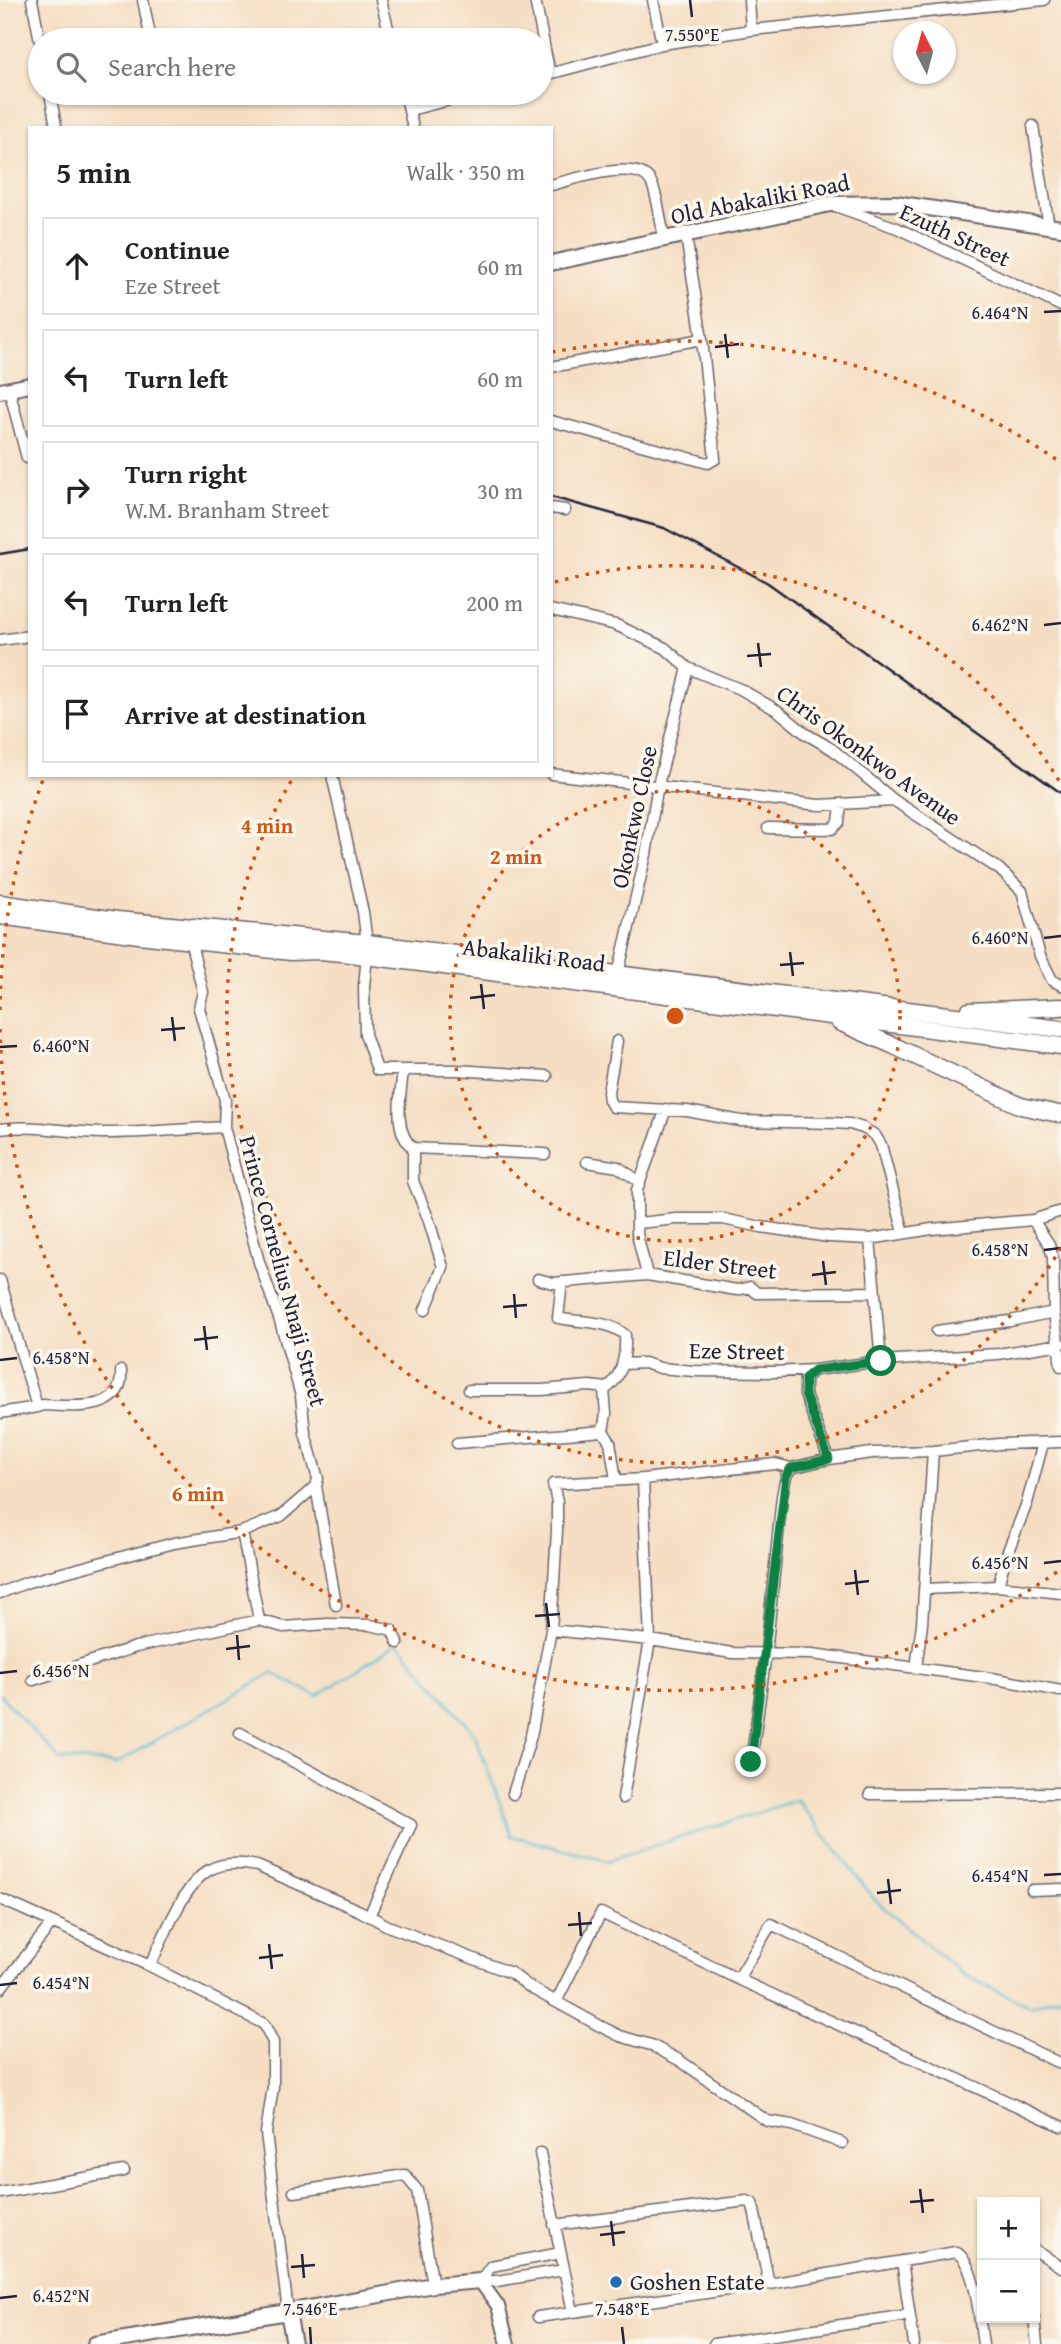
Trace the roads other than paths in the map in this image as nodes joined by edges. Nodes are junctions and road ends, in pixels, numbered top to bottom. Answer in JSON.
{"nodes":[{"id":1,"x":32,"y":0,"type":"edge"},
{"id":2,"x":143,"y":0,"type":"edge"},
{"id":3,"x":381,"y":0,"type":"edge"},
{"id":4,"x":535,"y":0,"type":"edge"},
{"id":5,"x":653,"y":0,"type":"edge"},
{"id":6,"x":749,"y":0,"type":"edge"},
{"id":7,"x":1044,"y":0,"type":"edge"},
{"id":8,"x":37,"y":28,"type":"edge"},
{"id":9,"x":149,"y":28,"type":"edge"},
{"id":10,"x":388,"y":28,"type":"edge"},
{"id":11,"x":539,"y":28,"type":"edge"},
{"id":12,"x":751,"y":30,"type":"junction"},
{"id":13,"x":662,"y":44,"type":"junction"},
{"id":14,"x":553,"y":73,"type":"edge"},
{"id":15,"x":52,"y":105,"type":"edge"},
{"id":16,"x":409,"y":105,"type":"edge"},
{"id":17,"x":430,"y":105,"type":"edge"},
{"id":18,"x":410,"y":110,"type":"junction"},
{"id":19,"x":56,"y":126,"type":"dead end"},
{"id":20,"x":413,"y":126,"type":"edge"},
{"id":21,"x":1033,"y":126,"type":"dead end"},
{"id":22,"x":553,"y":185,"type":"edge"},
{"id":23,"x":830,"y":204,"type":"junction"},
{"id":24,"x":1055,"y":227,"type":"edge"},
{"id":25,"x":686,"y":236,"type":"junction"},
{"id":26,"x":665,"y":241,"type":"junction"},
{"id":27,"x":553,"y":263,"type":"edge"},
{"id":28,"x":1061,"y":306,"type":"edge"},
{"id":29,"x":702,"y":339,"type":"junction"},
{"id":30,"x":553,"y":367,"type":"edge"},
{"id":31,"x":28,"y":384,"type":"edge"},
{"id":32,"x":5,"y":390,"type":"edge"},
{"id":33,"x":553,"y":422,"type":"edge"},
{"id":34,"x":27,"y":458,"type":"dead end"},
{"id":35,"x":553,"y":508,"type":"edge"},
{"id":36,"x":565,"y":510,"type":"dead end"},
{"id":37,"x":553,"y":610,"type":"edge"},
{"id":38,"x":28,"y":636,"type":"edge"},
{"id":39,"x":0,"y":640,"type":"edge"},
{"id":40,"x":688,"y":668,"type":"junction"},
{"id":41,"x":553,"y":774,"type":"edge"},
{"id":42,"x":332,"y":777,"type":"edge"},
{"id":43,"x":658,"y":785,"type":"junction"},
{"id":44,"x":895,"y":802,"type":"junction"},
{"id":45,"x":841,"y":805,"type":"junction"},
{"id":46,"x":768,"y":828,"type":"dead end"},
{"id":47,"x":0,"y":903,"type":"edge"},
{"id":48,"x":0,"y":916,"type":"edge"},
{"id":49,"x":190,"y":940,"type":"junction"},
{"id":50,"x":367,"y":950,"type":"junction"},
{"id":51,"x":618,"y":974,"type":"junction"},
{"id":52,"x":1061,"y":985,"type":"edge"},
{"id":53,"x":1061,"y":1007,"type":"edge"},
{"id":54,"x":925,"y":1014,"type":"junction"},
{"id":55,"x":824,"y":1016,"type":"junction"},
{"id":56,"x":1061,"y":1029,"type":"edge"},
{"id":57,"x":617,"y":1041,"type":"dead end"},
{"id":58,"x":1061,"y":1046,"type":"edge"},
{"id":59,"x":402,"y":1070,"type":"junction"},
{"id":60,"x":547,"y":1076,"type":"dead end"},
{"id":61,"x":666,"y":1109,"type":"junction"},
{"id":62,"x":1059,"y":1114,"type":"dead end"},
{"id":63,"x":223,"y":1127,"type":"junction"},
{"id":64,"x":0,"y":1129,"type":"edge"},
{"id":65,"x":413,"y":1148,"type":"junction"},
{"id":66,"x":545,"y":1154,"type":"dead end"},
{"id":67,"x":587,"y":1162,"type":"dead end"},
{"id":68,"x":640,"y":1182,"type":"junction"},
{"id":69,"x":1061,"y":1211,"type":"edge"},
{"id":70,"x":1032,"y":1220,"type":"junction"},
{"id":71,"x":639,"y":1223,"type":"junction"},
{"id":72,"x":904,"y":1233,"type":"junction"},
{"id":73,"x":870,"y":1238,"type":"junction"},
{"id":74,"x":647,"y":1275,"type":"junction"},
{"id":75,"x":538,"y":1279,"type":"dead end"},
{"id":76,"x":0,"y":1280,"type":"edge"},
{"id":77,"x":562,"y":1282,"type":"junction"},
{"id":78,"x":875,"y":1292,"type":"junction"},
{"id":79,"x":425,"y":1310,"type":"dead end"},
{"id":80,"x":1054,"y":1312,"type":"junction"},
{"id":81,"x":937,"y":1331,"type":"dead end"},
{"id":82,"x":1060,"y":1344,"type":"edge"},
{"id":83,"x":881,"y":1361,"type":"junction"},
{"id":84,"x":624,"y":1364,"type":"junction"},
{"id":85,"x":1061,"y":1366,"type":"edge"},
{"id":86,"x":815,"y":1370,"type":"junction"},
{"id":87,"x":121,"y":1371,"type":"dead end"},
{"id":88,"x":607,"y":1388,"type":"junction"},
{"id":89,"x":468,"y":1390,"type":"dead end"},
{"id":90,"x":37,"y":1407,"type":"junction"},
{"id":91,"x":0,"y":1413,"type":"edge"},
{"id":92,"x":603,"y":1431,"type":"junction"},
{"id":93,"x":1061,"y":1442,"type":"edge"},
{"id":94,"x":457,"y":1443,"type":"dead end"},
{"id":95,"x":1043,"y":1443,"type":"junction"},
{"id":96,"x":933,"y":1451,"type":"junction"},
{"id":97,"x":829,"y":1459,"type":"junction"},
{"id":98,"x":791,"y":1468,"type":"junction"},
{"id":99,"x":643,"y":1479,"type":"junction"},
{"id":100,"x":616,"y":1480,"type":"junction"},
{"id":101,"x":316,"y":1486,"type":"junction"},
{"id":102,"x":242,"y":1532,"type":"junction"},
{"id":103,"x":998,"y":1586,"type":"junction"},
{"id":104,"x":924,"y":1589,"type":"junction"},
{"id":105,"x":0,"y":1593,"type":"edge"},
{"id":106,"x":1061,"y":1593,"type":"edge"},
{"id":107,"x":336,"y":1605,"type":"dead end"},
{"id":108,"x":259,"y":1620,"type":"junction"},
{"id":109,"x":551,"y":1630,"type":"junction"},
{"id":110,"x":650,"y":1640,"type":"junction"},
{"id":111,"x":398,"y":1643,"type":"dead end"},
{"id":112,"x":766,"y":1653,"type":"junction"},
{"id":113,"x":916,"y":1668,"type":"junction"},
{"id":114,"x":33,"y":1680,"type":"dead end"},
{"id":115,"x":1061,"y":1691,"type":"edge"},
{"id":116,"x":240,"y":1733,"type":"dead end"},
{"id":117,"x":751,"y":1762,"type":"dead end"},
{"id":118,"x":1061,"y":1793,"type":"edge"},
{"id":119,"x":513,"y":1794,"type":"dead end"},
{"id":120,"x":870,"y":1794,"type":"dead end"},
{"id":121,"x":623,"y":1798,"type":"dead end"},
{"id":122,"x":1061,"y":1889,"type":"edge"},
{"id":123,"x":1032,"y":1890,"type":"dead end"},
{"id":124,"x":0,"y":1899,"type":"edge"},
{"id":125,"x":369,"y":1916,"type":"junction"},
{"id":126,"x":52,"y":1923,"type":"junction"},
{"id":127,"x":150,"y":1966,"type":"junction"},
{"id":128,"x":738,"y":1979,"type":"junction"},
{"id":129,"x":0,"y":1989,"type":"edge"},
{"id":130,"x":557,"y":2000,"type":"junction"},
{"id":131,"x":1061,"y":2064,"type":"edge"},
{"id":132,"x":1061,"y":2126,"type":"edge"},
{"id":133,"x":842,"y":2143,"type":"dead end"},
{"id":134,"x":540,"y":2153,"type":"dead end"},
{"id":135,"x":124,"y":2171,"type":"dead end"},
{"id":136,"x":294,"y":2192,"type":"dead end"},
{"id":137,"x":0,"y":2193,"type":"edge"},
{"id":138,"x":554,"y":2225,"type":"junction"},
{"id":139,"x":561,"y":2253,"type":"junction"},
{"id":140,"x":1040,"y":2253,"type":"edge"},
{"id":141,"x":902,"y":2261,"type":"junction"},
{"id":142,"x":1061,"y":2266,"type":"edge"},
{"id":143,"x":564,"y":2270,"type":"junction"},
{"id":144,"x":480,"y":2281,"type":"junction"},
{"id":145,"x":433,"y":2284,"type":"junction"},
{"id":146,"x":769,"y":2284,"type":"junction"},
{"id":147,"x":288,"y":2312,"type":"junction"},
{"id":148,"x":573,"y":2312,"type":"junction"},
{"id":149,"x":908,"y":2315,"type":"junction"},
{"id":150,"x":538,"y":2317,"type":"dead end"},
{"id":151,"x":1035,"y":2323,"type":"edge"},
{"id":152,"x":95,"y":2344,"type":"edge"},
{"id":153,"x":294,"y":2344,"type":"edge"},
{"id":154,"x":508,"y":2344,"type":"edge"},
{"id":155,"x":713,"y":2344,"type":"edge"},
{"id":156,"x":914,"y":2344,"type":"edge"},
{"id":157,"x":983,"y":2344,"type":"edge"},
{"id":158,"x":1037,"y":2344,"type":"edge"}],
"edges":[{"from":1,"to":8,"type":"street"},
{"from":2,"to":9,"type":"street"},
{"from":3,"to":10,"type":"street"},
{"from":4,"to":11,"type":"street"},
{"from":5,"to":13,"type":"street"},
{"from":6,"to":12,"type":"street"},
{"from":7,"to":12,"type":"street"},
{"from":12,"to":13,"type":"street"},
{"from":13,"to":14,"type":"street"},
{"from":15,"to":19,"type":"street"},
{"from":16,"to":18,"type":"street"},
{"from":17,"to":18,"type":"street"},
{"from":18,"to":20,"type":"street"},
{"from":21,"to":24,"type":"street"},
{"from":22,"to":26,"type":"street"},
{"from":23,"to":24,"type":"main road","name":"Old Abakaliki Road"},
{"from":23,"to":25,"type":"main road","name":"Old Abakaliki Road"},
{"from":23,"to":28,"type":"street","name":"Ezuth Street"},
{"from":25,"to":26,"type":"main road","name":"Old Abakaliki Road"},
{"from":25,"to":29,"type":"street"},
{"from":26,"to":27,"type":"main road","name":"Old Abakaliki Road"},
{"from":29,"to":30,"type":"street"},
{"from":29,"to":33,"type":"street"},
{"from":31,"to":32,"type":"main road"},
{"from":32,"to":34,"type":"street"},
{"from":35,"to":36,"type":"street"},
{"from":37,"to":40,"type":"street","name":"Chris Okonkwo Avenue"},
{"from":38,"to":39,"type":"street"},
{"from":40,"to":43,"type":"street","name":"Okonkwo Close"},
{"from":40,"to":44,"type":"street","name":"Chris Okonkwo Avenue"},
{"from":41,"to":43,"type":"street"},
{"from":42,"to":50,"type":"street"},
{"from":43,"to":45,"type":"street"},
{"from":43,"to":51,"type":"street","name":"Okonkwo Close"},
{"from":44,"to":45,"type":"street"},
{"from":44,"to":52,"type":"street","name":"Chris Okonkwo Avenue"},
{"from":45,"to":46,"type":"street"},
{"from":47,"to":50,"type":"highway","name":"Abakaliki Road"},
{"from":48,"to":49,"type":"highway","name":"Abakaliki Road"},
{"from":49,"to":50,"type":"highway","name":"Abakaliki Road"},
{"from":49,"to":63,"type":"street","name":"Prince Cornelius Nnaji Street"},
{"from":50,"to":51,"type":"highway","name":"Abakaliki Road"},
{"from":50,"to":55,"type":"highway","name":"Abakaliki Road"},
{"from":50,"to":59,"type":"street"},
{"from":51,"to":54,"type":"highway","name":"Abakaliki Road"},
{"from":53,"to":54,"type":"highway"},
{"from":54,"to":56,"type":"highway","name":"Abakaliki Road"},
{"from":55,"to":58,"type":"highway","name":"Abakaliki Road"},
{"from":55,"to":62,"type":"highway"},
{"from":57,"to":61,"type":"street"},
{"from":59,"to":60,"type":"street"},
{"from":59,"to":65,"type":"street"},
{"from":61,"to":68,"type":"street"},
{"from":61,"to":72,"type":"street"},
{"from":63,"to":64,"type":"street"},
{"from":63,"to":101,"type":"street","name":"Prince Cornelius Nnaji Street"},
{"from":65,"to":66,"type":"street"},
{"from":65,"to":79,"type":"street"},
{"from":67,"to":68,"type":"street"},
{"from":68,"to":71,"type":"street"},
{"from":69,"to":70,"type":"street"},
{"from":70,"to":72,"type":"street"},
{"from":70,"to":80,"type":"street"},
{"from":71,"to":73,"type":"street"},
{"from":71,"to":74,"type":"street"},
{"from":72,"to":73,"type":"street"},
{"from":73,"to":78,"type":"street"},
{"from":74,"to":77,"type":"street","name":"Elder Street"},
{"from":74,"to":78,"type":"street","name":"Elder Street"},
{"from":75,"to":77,"type":"street","name":"Elder Street"},
{"from":76,"to":90,"type":"street"},
{"from":77,"to":84,"type":"street"},
{"from":78,"to":83,"type":"street"},
{"from":80,"to":81,"type":"street"},
{"from":80,"to":82,"type":"street"},
{"from":82,"to":83,"type":"street","name":"Eze Street"},
{"from":82,"to":85,"type":"street"},
{"from":83,"to":86,"type":"street","name":"Eze Street"},
{"from":84,"to":86,"type":"street","name":"Eze Street"},
{"from":84,"to":88,"type":"street"},
{"from":86,"to":97,"type":"street"},
{"from":87,"to":90,"type":"street"},
{"from":88,"to":89,"type":"street"},
{"from":88,"to":92,"type":"street"},
{"from":90,"to":91,"type":"street"},
{"from":92,"to":94,"type":"street"},
{"from":92,"to":100,"type":"street"},
{"from":93,"to":95,"type":"street"},
{"from":95,"to":96,"type":"street"},
{"from":95,"to":103,"type":"street"},
{"from":96,"to":97,"type":"street"},
{"from":96,"to":104,"type":"street"},
{"from":97,"to":98,"type":"street"},
{"from":98,"to":99,"type":"street"},
{"from":98,"to":112,"type":"street"},
{"from":99,"to":100,"type":"street"},
{"from":99,"to":110,"type":"street"},
{"from":100,"to":109,"type":"street"},
{"from":101,"to":102,"type":"street"},
{"from":101,"to":107,"type":"street","name":"Prince Cornelius Nnaji Street"},
{"from":102,"to":105,"type":"street"},
{"from":102,"to":108,"type":"street"},
{"from":103,"to":104,"type":"street"},
{"from":103,"to":106,"type":"street"},
{"from":104,"to":113,"type":"street"},
{"from":108,"to":111,"type":"street"},
{"from":108,"to":114,"type":"street"},
{"from":109,"to":110,"type":"street"},
{"from":109,"to":119,"type":"street"},
{"from":110,"to":112,"type":"street"},
{"from":110,"to":121,"type":"street"},
{"from":112,"to":113,"type":"street"},
{"from":112,"to":117,"type":"street"},
{"from":113,"to":115,"type":"street"},
{"from":116,"to":125,"type":"street"},
{"from":118,"to":120,"type":"street"},
{"from":122,"to":123,"type":"street"},
{"from":124,"to":126,"type":"street"},
{"from":125,"to":127,"type":"street"},
{"from":125,"to":130,"type":"street"},
{"from":126,"to":127,"type":"street"},
{"from":126,"to":129,"type":"street"},
{"from":127,"to":147,"type":"street"},
{"from":128,"to":130,"type":"street"},
{"from":128,"to":131,"type":"street"},
{"from":128,"to":132,"type":"street"},
{"from":130,"to":133,"type":"street"},
{"from":134,"to":138,"type":"street"},
{"from":135,"to":137,"type":"street"},
{"from":136,"to":145,"type":"street"},
{"from":138,"to":139,"type":"street"},
{"from":138,"to":146,"type":"street"},
{"from":139,"to":143,"type":"street"},
{"from":139,"to":144,"type":"street"},
{"from":140,"to":142,"type":"street"},
{"from":141,"to":146,"type":"street"},
{"from":141,"to":149,"type":"street"},
{"from":141,"to":157,"type":"street"},
{"from":143,"to":144,"type":"street"},
{"from":143,"to":148,"type":"street"},
{"from":144,"to":145,"type":"main road"},
{"from":144,"to":154,"type":"street"},
{"from":145,"to":147,"type":"main road"},
{"from":146,"to":148,"type":"street"},
{"from":147,"to":152,"type":"main road"},
{"from":147,"to":153,"type":"main road"},
{"from":148,"to":150,"type":"street"},
{"from":149,"to":155,"type":"street"},
{"from":149,"to":156,"type":"street"},
{"from":151,"to":158,"type":"street"}]}
